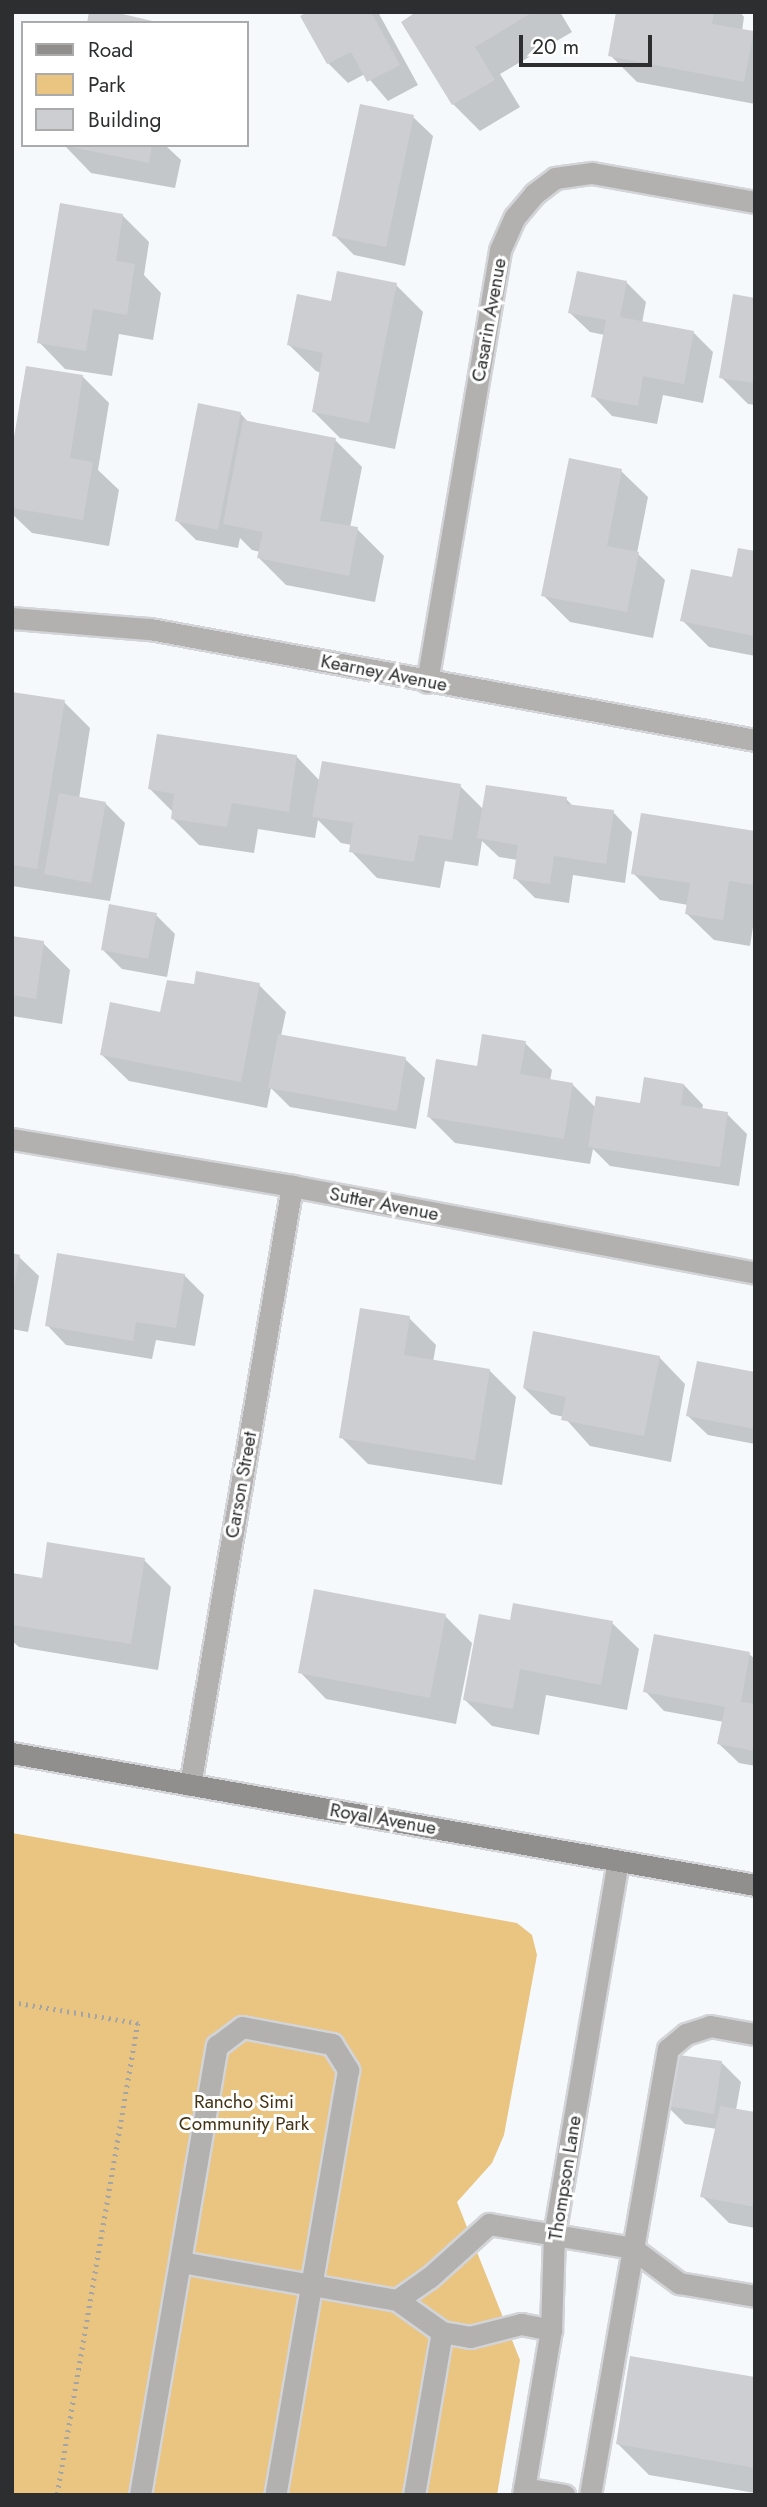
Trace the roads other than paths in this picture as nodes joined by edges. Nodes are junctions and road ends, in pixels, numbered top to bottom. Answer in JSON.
{"nodes":[{"id":1,"x":755,"y":202,"type":"edge"},
{"id":2,"x":12,"y":618,"type":"edge"},
{"id":3,"x":428,"y":682,"type":"junction"},
{"id":4,"x":755,"y":740,"type":"edge"},
{"id":5,"x":12,"y":1139,"type":"edge"},
{"id":6,"x":292,"y":1186,"type":"junction"},
{"id":7,"x":755,"y":1273,"type":"edge"},
{"id":8,"x":12,"y":1753,"type":"edge"},
{"id":9,"x":190,"y":1785,"type":"junction"},
{"id":10,"x":618,"y":1862,"type":"junction"},
{"id":11,"x":755,"y":1885,"type":"edge"},
{"id":12,"x":755,"y":2034,"type":"edge"},
{"id":13,"x":554,"y":2235,"type":"junction"},
{"id":14,"x":632,"y":2248,"type":"junction"},
{"id":15,"x":181,"y":2262,"type":"junction"},
{"id":16,"x":311,"y":2284,"type":"junction"},
{"id":17,"x":755,"y":2296,"type":"edge"},
{"id":18,"x":397,"y":2300,"type":"junction"},
{"id":19,"x":551,"y":2330,"type":"junction"},
{"id":20,"x":442,"y":2332,"type":"junction"},
{"id":21,"x":524,"y":2491,"type":"edge"},
{"id":22,"x":140,"y":2495,"type":"edge"},
{"id":23,"x":275,"y":2495,"type":"edge"},
{"id":24,"x":414,"y":2495,"type":"edge"},
{"id":25,"x":564,"y":2495,"type":"edge"},
{"id":26,"x":590,"y":2495,"type":"edge"}],
"edges":[{"from":1,"to":3,"type":"street","name":"Casarin Avenue"},
{"from":2,"to":3,"type":"street","name":"Kearney Avenue"},
{"from":3,"to":4,"type":"street","name":"Kearney Avenue"},
{"from":5,"to":6,"type":"street","name":"Sutter Avenue"},
{"from":6,"to":7,"type":"street","name":"Sutter Avenue"},
{"from":6,"to":9,"type":"street","name":"Carson Street"},
{"from":8,"to":9,"type":"main road","name":"Royal Avenue"},
{"from":9,"to":10,"type":"main road","name":"Royal Avenue"},
{"from":10,"to":11,"type":"main road","name":"Royal Avenue"},
{"from":10,"to":13,"type":"street","name":"Thompson Lane"},
{"from":12,"to":14,"type":"street"},
{"from":13,"to":14,"type":"street"},
{"from":13,"to":18,"type":"street"},
{"from":13,"to":19,"type":"street","name":"Thompson Lane"},
{"from":14,"to":17,"type":"street"},
{"from":14,"to":26,"type":"street"},
{"from":15,"to":16,"type":"street"},
{"from":15,"to":16,"type":"street"},
{"from":15,"to":22,"type":"street"},
{"from":16,"to":18,"type":"street"},
{"from":16,"to":23,"type":"street"},
{"from":18,"to":20,"type":"street"},
{"from":19,"to":20,"type":"street"},
{"from":19,"to":21,"type":"street","name":"Thompson Lane"},
{"from":20,"to":24,"type":"street"},
{"from":21,"to":25,"type":"street"}]}
